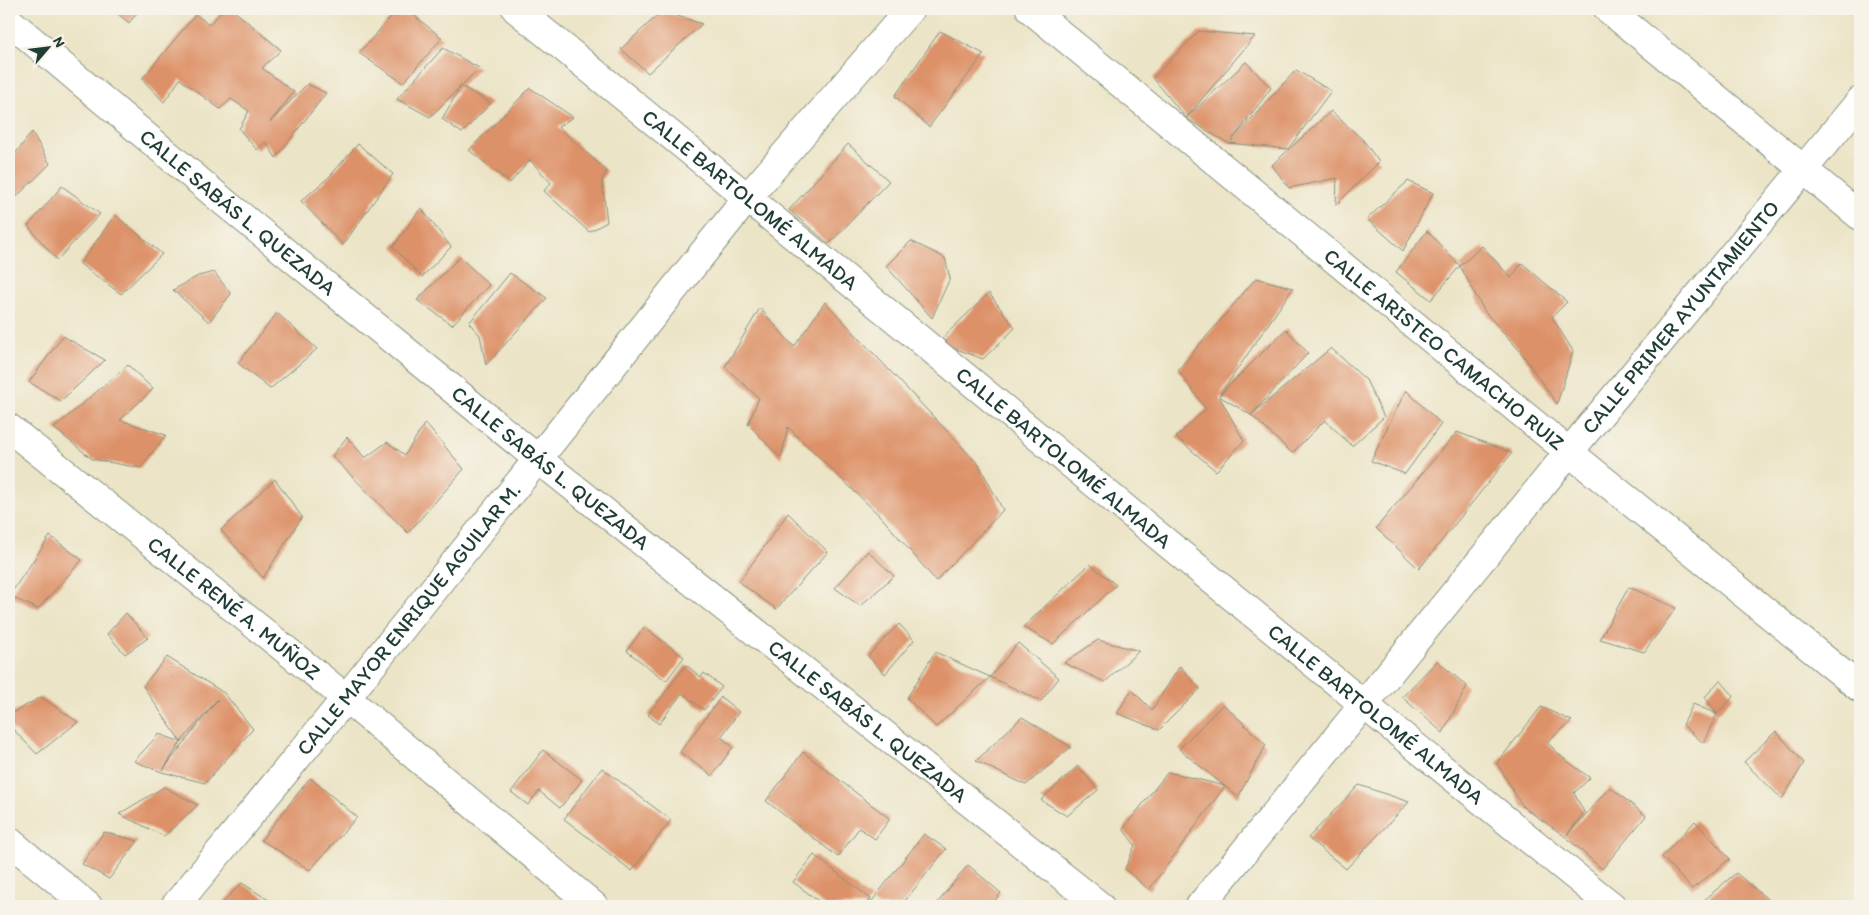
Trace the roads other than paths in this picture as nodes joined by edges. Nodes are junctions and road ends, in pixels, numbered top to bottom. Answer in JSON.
{"nodes":[{"id":1,"x":516,"y":9,"type":"edge"},
{"id":2,"x":910,"y":9,"type":"edge"},
{"id":3,"x":1030,"y":9,"type":"edge"},
{"id":4,"x":1608,"y":9,"type":"edge"},
{"id":5,"x":9,"y":21,"type":"edge"},
{"id":6,"x":1860,"y":101,"type":"edge"},
{"id":7,"x":1804,"y":170,"type":"junction"},
{"id":8,"x":748,"y":197,"type":"junction"},
{"id":9,"x":1860,"y":216,"type":"edge"},
{"id":10,"x":9,"y":428,"type":"edge"},
{"id":11,"x":1569,"y":452,"type":"junction"},
{"id":12,"x":538,"y":459,"type":"junction"},
{"id":13,"x":1860,"y":688,"type":"edge"},
{"id":14,"x":346,"y":698,"type":"junction"},
{"id":15,"x":1363,"y":706,"type":"junction"},
{"id":16,"x":9,"y":841,"type":"edge"},
{"id":17,"x":88,"y":906,"type":"edge"},
{"id":18,"x":175,"y":906,"type":"edge"},
{"id":19,"x":594,"y":906,"type":"edge"},
{"id":20,"x":1100,"y":906,"type":"edge"},
{"id":21,"x":1200,"y":906,"type":"edge"},
{"id":22,"x":1612,"y":906,"type":"edge"}],
"edges":[{"from":1,"to":8,"type":"street","name":"CALLE BARTOLOMÉ ALMADA"},
{"from":2,"to":8,"type":"street","name":"CALLE MAYOR ENRIQUE AGUILAR M."},
{"from":3,"to":11,"type":"street","name":"CALLE ARISTEO CAMACHO RUIZ"},
{"from":4,"to":7,"type":"street"},
{"from":5,"to":12,"type":"street","name":"CALLE SABÁS L. QUEZADA"},
{"from":6,"to":7,"type":"street","name":"CALLE PRIMER AYUNTAMIENTO"},
{"from":7,"to":9,"type":"street"},
{"from":7,"to":11,"type":"street","name":"CALLE PRIMER AYUNTAMIENTO"},
{"from":8,"to":12,"type":"street","name":"CALLE MAYOR ENRIQUE AGUILAR M."},
{"from":8,"to":15,"type":"street","name":"CALLE BARTOLOMÉ ALMADA"},
{"from":10,"to":14,"type":"street","name":"CALLE RENÉ A. MUÑOZ"},
{"from":11,"to":13,"type":"street","name":"CALLE ARISTEO CAMACHO RUIZ"},
{"from":11,"to":15,"type":"street","name":"CALLE PRIMER AYUNTAMIENTO"},
{"from":12,"to":14,"type":"street","name":"CALLE MAYOR ENRIQUE AGUILAR M."},
{"from":12,"to":20,"type":"street","name":"CALLE SABÁS L. QUEZADA"},
{"from":14,"to":18,"type":"street","name":"CALLE MAYOR ENRIQUE AGUILAR M."},
{"from":14,"to":19,"type":"street","name":"CALLE RENÉ A. MUÑOZ"},
{"from":15,"to":21,"type":"street","name":"CALLE PRIMER AYUNTAMIENTO"},
{"from":15,"to":22,"type":"street","name":"CALLE BARTOLOMÉ ALMADA"},
{"from":16,"to":17,"type":"street"}]}
